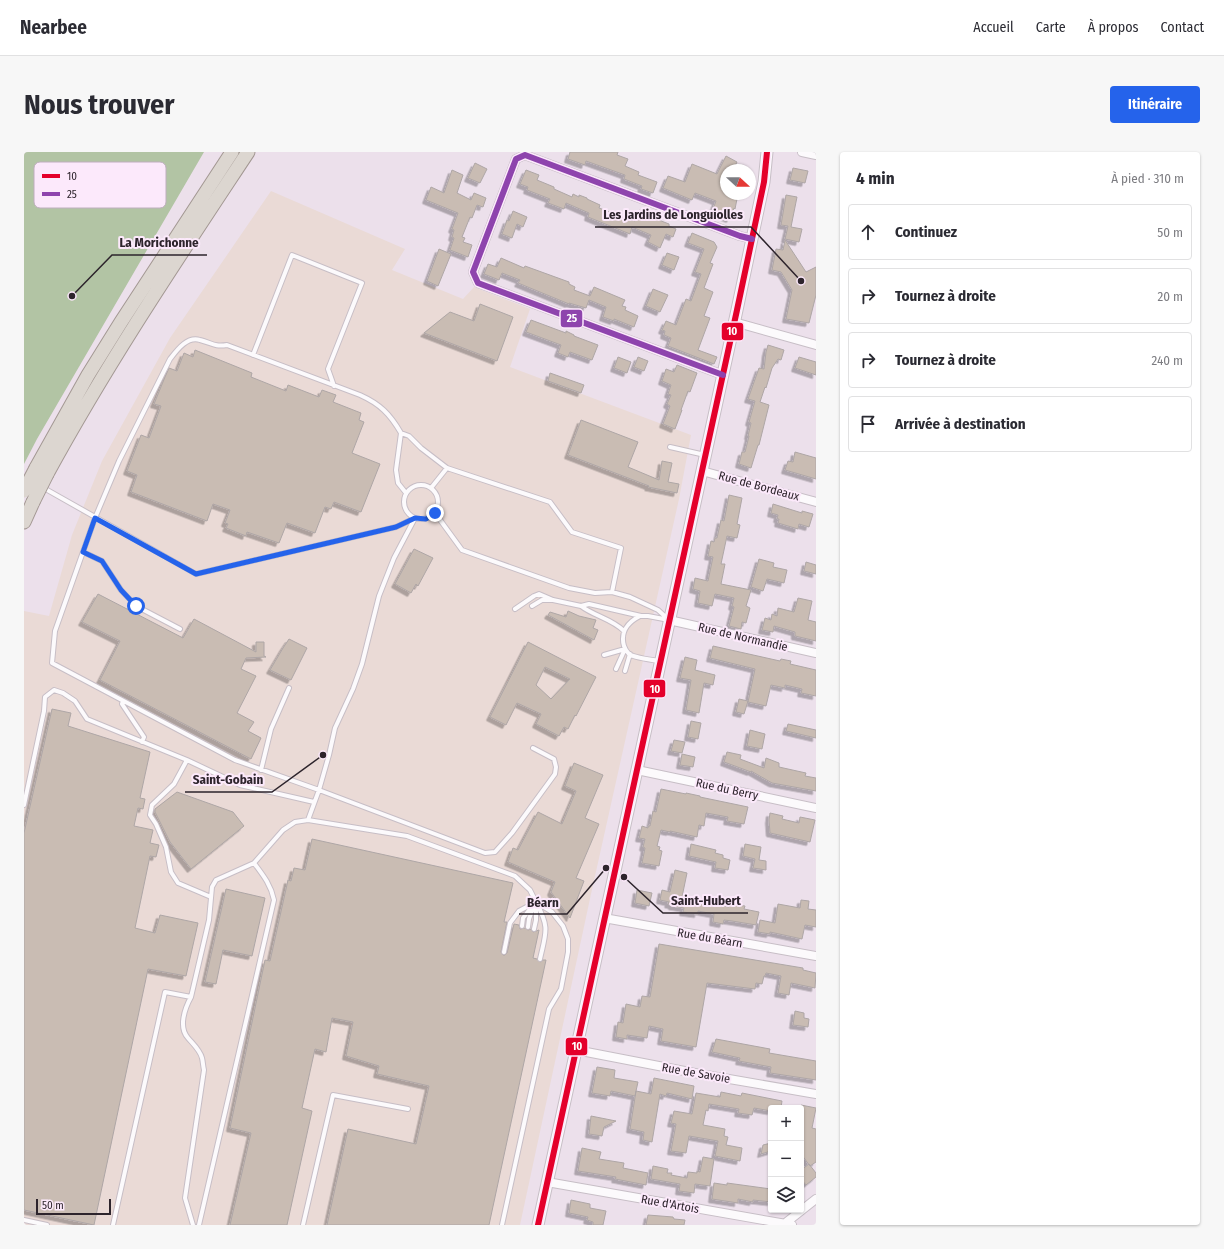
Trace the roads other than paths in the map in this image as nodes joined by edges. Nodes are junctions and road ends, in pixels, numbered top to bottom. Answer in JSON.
{"nodes":[{"id":1,"x":232,"y":152,"type":"edge"},
{"id":2,"x":248,"y":152,"type":"edge"},
{"id":3,"x":767,"y":152,"type":"edge"},
{"id":4,"x":773,"y":152,"type":"edge"},
{"id":5,"x":802,"y":152,"type":"edge"},
{"id":6,"x":816,"y":154,"type":"edge"},
{"id":7,"x":764,"y":182,"type":"junction"},
{"id":8,"x":752,"y":239,"type":"junction"},
{"id":9,"x":734,"y":322,"type":"junction"},
{"id":10,"x":816,"y":345,"type":"edge"},
{"id":11,"x":253,"y":355,"type":"junction"},
{"id":12,"x":723,"y":375,"type":"junction"},
{"id":13,"x":334,"y":386,"type":"junction"},
{"id":14,"x":401,"y":433,"type":"junction"},
{"id":15,"x":670,"y":447,"type":"dead end"},
{"id":16,"x":705,"y":456,"type":"junction"},
{"id":17,"x":447,"y":468,"type":"junction"},
{"id":18,"x":42,"y":471,"type":"junction"},
{"id":19,"x":702,"y":471,"type":"junction"},
{"id":20,"x":24,"y":477,"type":"edge"},
{"id":21,"x":431,"y":488,"type":"junction"},
{"id":22,"x":24,"y":491,"type":"edge"},
{"id":23,"x":406,"y":493,"type":"junction"},
{"id":24,"x":816,"y":502,"type":"edge"},
{"id":25,"x":435,"y":513,"type":"junction"},
{"id":26,"x":95,"y":518,"type":"junction"},
{"id":27,"x":415,"y":518,"type":"junction"},
{"id":28,"x":24,"y":522,"type":"edge"},
{"id":29,"x":83,"y":552,"type":"junction"},
{"id":30,"x":612,"y":592,"type":"junction"},
{"id":31,"x":556,"y":600,"type":"junction"},
{"id":32,"x":532,"y":606,"type":"dead end"},
{"id":33,"x":557,"y":606,"type":"dead end"},
{"id":34,"x":581,"y":606,"type":"junction"},
{"id":35,"x":515,"y":609,"type":"dead end"},
{"id":36,"x":641,"y":616,"type":"junction"},
{"id":37,"x":669,"y":620,"type":"junction"},
{"id":38,"x":180,"y":629,"type":"dead end"},
{"id":39,"x":624,"y":631,"type":"junction"},
{"id":40,"x":625,"y":649,"type":"junction"},
{"id":41,"x":630,"y":654,"type":"junction"},
{"id":42,"x":816,"y":654,"type":"edge"},
{"id":43,"x":604,"y":655,"type":"dead end"},
{"id":44,"x":660,"y":661,"type":"junction"},
{"id":45,"x":616,"y":669,"type":"dead end"},
{"id":46,"x":625,"y":672,"type":"dead end"},
{"id":47,"x":289,"y":688,"type":"dead end"},
{"id":48,"x":123,"y":701,"type":"junction"},
{"id":49,"x":142,"y":742,"type":"junction"},
{"id":50,"x":533,"y":748,"type":"dead end"},
{"id":51,"x":187,"y":760,"type":"junction"},
{"id":52,"x":261,"y":770,"type":"junction"},
{"id":53,"x":637,"y":770,"type":"junction"},
{"id":54,"x":319,"y":790,"type":"junction"},
{"id":55,"x":314,"y":802,"type":"junction"},
{"id":56,"x":24,"y":805,"type":"edge"},
{"id":57,"x":816,"y":808,"type":"edge"},
{"id":58,"x":308,"y":820,"type":"junction"},
{"id":59,"x":254,"y":863,"type":"junction"},
{"id":60,"x":211,"y":897,"type":"junction"},
{"id":61,"x":536,"y":902,"type":"junction"},
{"id":62,"x":604,"y":918,"type":"junction"},
{"id":63,"x":522,"y":926,"type":"dead end"},
{"id":64,"x":528,"y":927,"type":"dead end"},
{"id":65,"x":534,"y":929,"type":"dead end"},
{"id":66,"x":504,"y":952,"type":"dead end"},
{"id":67,"x":816,"y":956,"type":"edge"},
{"id":68,"x":540,"y":959,"type":"dead end"},
{"id":69,"x":191,"y":997,"type":"junction"},
{"id":70,"x":576,"y":1050,"type":"junction"},
{"id":71,"x":816,"y":1094,"type":"edge"},
{"id":72,"x":408,"y":1109,"type":"dead end"},
{"id":73,"x":547,"y":1182,"type":"junction"},
{"id":74,"x":816,"y":1200,"type":"edge"},
{"id":75,"x":24,"y":1220,"type":"edge"},
{"id":76,"x":47,"y":1225,"type":"edge"},
{"id":77,"x":113,"y":1225,"type":"edge"},
{"id":78,"x":193,"y":1225,"type":"edge"},
{"id":79,"x":199,"y":1225,"type":"edge"},
{"id":80,"x":303,"y":1225,"type":"edge"},
{"id":81,"x":502,"y":1225,"type":"edge"},
{"id":82,"x":538,"y":1225,"type":"edge"},
{"id":83,"x":787,"y":1225,"type":"edge"}],
"edges":[{"from":1,"to":18,"type":"highway"},
{"from":2,"to":18,"type":"highway"},
{"from":3,"to":7,"type":"main road"},
{"from":4,"to":7,"type":"main road"},
{"from":5,"to":6,"type":"street"},
{"from":7,"to":8,"type":"main road"},
{"from":8,"to":9,"type":"main road"},
{"from":8,"to":12,"type":"street"},
{"from":9,"to":10,"type":"street"},
{"from":9,"to":12,"type":"main road"},
{"from":11,"to":13,"type":"lane"},
{"from":11,"to":13,"type":"lane"},
{"from":11,"to":26,"type":"lane"},
{"from":12,"to":16,"type":"main road"},
{"from":13,"to":14,"type":"lane"},
{"from":14,"to":17,"type":"lane"},
{"from":14,"to":23,"type":"lane"},
{"from":15,"to":16,"type":"lane"},
{"from":16,"to":19,"type":"main road"},
{"from":17,"to":21,"type":"lane"},
{"from":17,"to":30,"type":"lane"},
{"from":18,"to":22,"type":"highway","bridge":true},
{"from":18,"to":28,"type":"highway","bridge":true},
{"from":19,"to":24,"type":"street","name":"Rue de Bordeaux"},
{"from":19,"to":37,"type":"main road"},
{"from":20,"to":26,"type":"lane"},
{"from":21,"to":23,"type":"lane"},
{"from":21,"to":25,"type":"lane"},
{"from":23,"to":27,"type":"lane"},
{"from":25,"to":27,"type":"lane"},
{"from":25,"to":30,"type":"lane"},
{"from":26,"to":27,"type":"lane"},
{"from":26,"to":29,"type":"lane"},
{"from":27,"to":54,"type":"lane"},
{"from":29,"to":38,"type":"lane"},
{"from":29,"to":48,"type":"lane"},
{"from":30,"to":37,"type":"lane"},
{"from":31,"to":32,"type":"lane"},
{"from":31,"to":33,"type":"lane"},
{"from":31,"to":34,"type":"lane"},
{"from":31,"to":35,"type":"lane"},
{"from":34,"to":36,"type":"lane"},
{"from":34,"to":39,"type":"lane"},
{"from":36,"to":37,"type":"lane"},
{"from":36,"to":39,"type":"lane"},
{"from":37,"to":42,"type":"street","name":"Rue de Normandie"},
{"from":37,"to":44,"type":"main road"},
{"from":39,"to":40,"type":"lane"},
{"from":40,"to":41,"type":"lane"},
{"from":40,"to":43,"type":"lane"},
{"from":40,"to":45,"type":"lane"},
{"from":41,"to":44,"type":"lane"},
{"from":41,"to":46,"type":"lane"},
{"from":44,"to":53,"type":"main road"},
{"from":47,"to":52,"type":"lane"},
{"from":48,"to":49,"type":"lane"},
{"from":48,"to":52,"type":"lane"},
{"from":49,"to":51,"type":"lane"},
{"from":49,"to":56,"type":"lane"},
{"from":50,"to":54,"type":"lane"},
{"from":51,"to":55,"type":"lane"},
{"from":51,"to":60,"type":"lane"},
{"from":52,"to":54,"type":"lane"},
{"from":53,"to":57,"type":"street","name":"Rue du Berry"},
{"from":53,"to":62,"type":"main road"},
{"from":54,"to":55,"type":"lane"},
{"from":55,"to":58,"type":"lane"},
{"from":58,"to":59,"type":"lane"},
{"from":58,"to":61,"type":"lane"},
{"from":59,"to":60,"type":"lane"},
{"from":59,"to":79,"type":"lane"},
{"from":60,"to":69,"type":"lane"},
{"from":61,"to":63,"type":"lane"},
{"from":61,"to":64,"type":"lane"},
{"from":61,"to":65,"type":"lane"},
{"from":61,"to":66,"type":"lane"},
{"from":61,"to":68,"type":"lane"},
{"from":61,"to":81,"type":"lane"},
{"from":62,"to":67,"type":"street","name":"Rue du Béarn"},
{"from":62,"to":70,"type":"main road"},
{"from":69,"to":77,"type":"lane"},
{"from":69,"to":78,"type":"lane"},
{"from":70,"to":71,"type":"street","name":"Rue de Savoie"},
{"from":70,"to":73,"type":"main road"},
{"from":72,"to":80,"type":"lane"},
{"from":73,"to":82,"type":"main road"},
{"from":73,"to":83,"type":"street","name":"Rue d'Artois"},
{"from":74,"to":83,"type":"street"},
{"from":75,"to":76,"type":"lane"}]}
